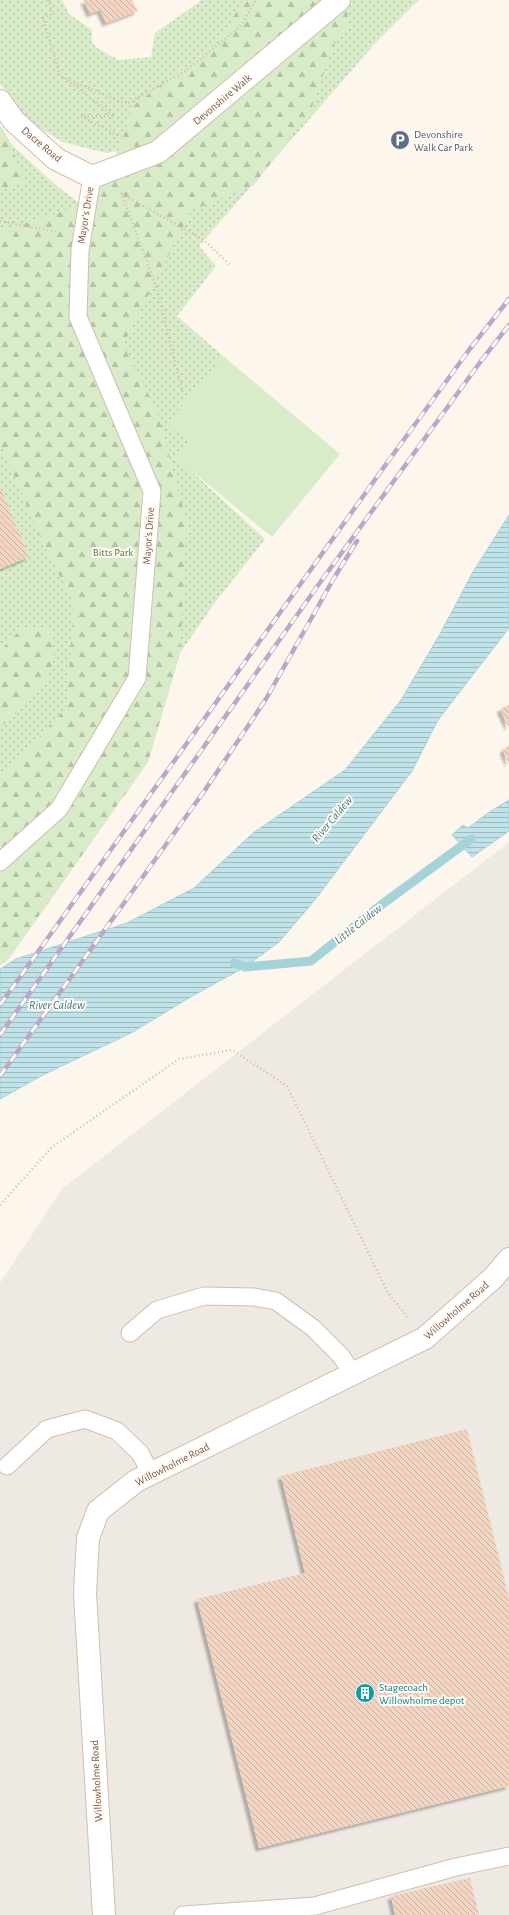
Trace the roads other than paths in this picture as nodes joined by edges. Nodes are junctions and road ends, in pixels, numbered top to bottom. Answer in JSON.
{"nodes":[{"id":1,"x":339,"y":0,"type":"edge"},
{"id":2,"x":0,"y":101,"type":"edge"},
{"id":3,"x":92,"y":177,"type":"junction"},
{"id":4,"x":0,"y":862,"type":"edge"},
{"id":5,"x":509,"y":1258,"type":"edge"},
{"id":6,"x":130,"y":1333,"type":"dead end"},
{"id":7,"x":353,"y":1374,"type":"junction"},
{"id":8,"x":7,"y":1466,"type":"dead end"},
{"id":9,"x":151,"y":1474,"type":"junction"},
{"id":10,"x":509,"y":1856,"type":"edge"},
{"id":11,"x":104,"y":1915,"type":"edge"},
{"id":12,"x":183,"y":1915,"type":"edge"}],
"edges":[{"from":1,"to":3,"type":"street","name":"Devonshire Walk"},
{"from":2,"to":3,"type":"street","name":"Dacre Road"},
{"from":3,"to":4,"type":"lane","name":"Mayor's Drive"},
{"from":5,"to":7,"type":"street","name":"Willowholme Road"},
{"from":6,"to":7,"type":"lane"},
{"from":7,"to":9,"type":"street","name":"Willowholme Road"},
{"from":8,"to":9,"type":"lane"},
{"from":9,"to":11,"type":"street","name":"Willowholme Road"},
{"from":10,"to":12,"type":"lane"}]}
